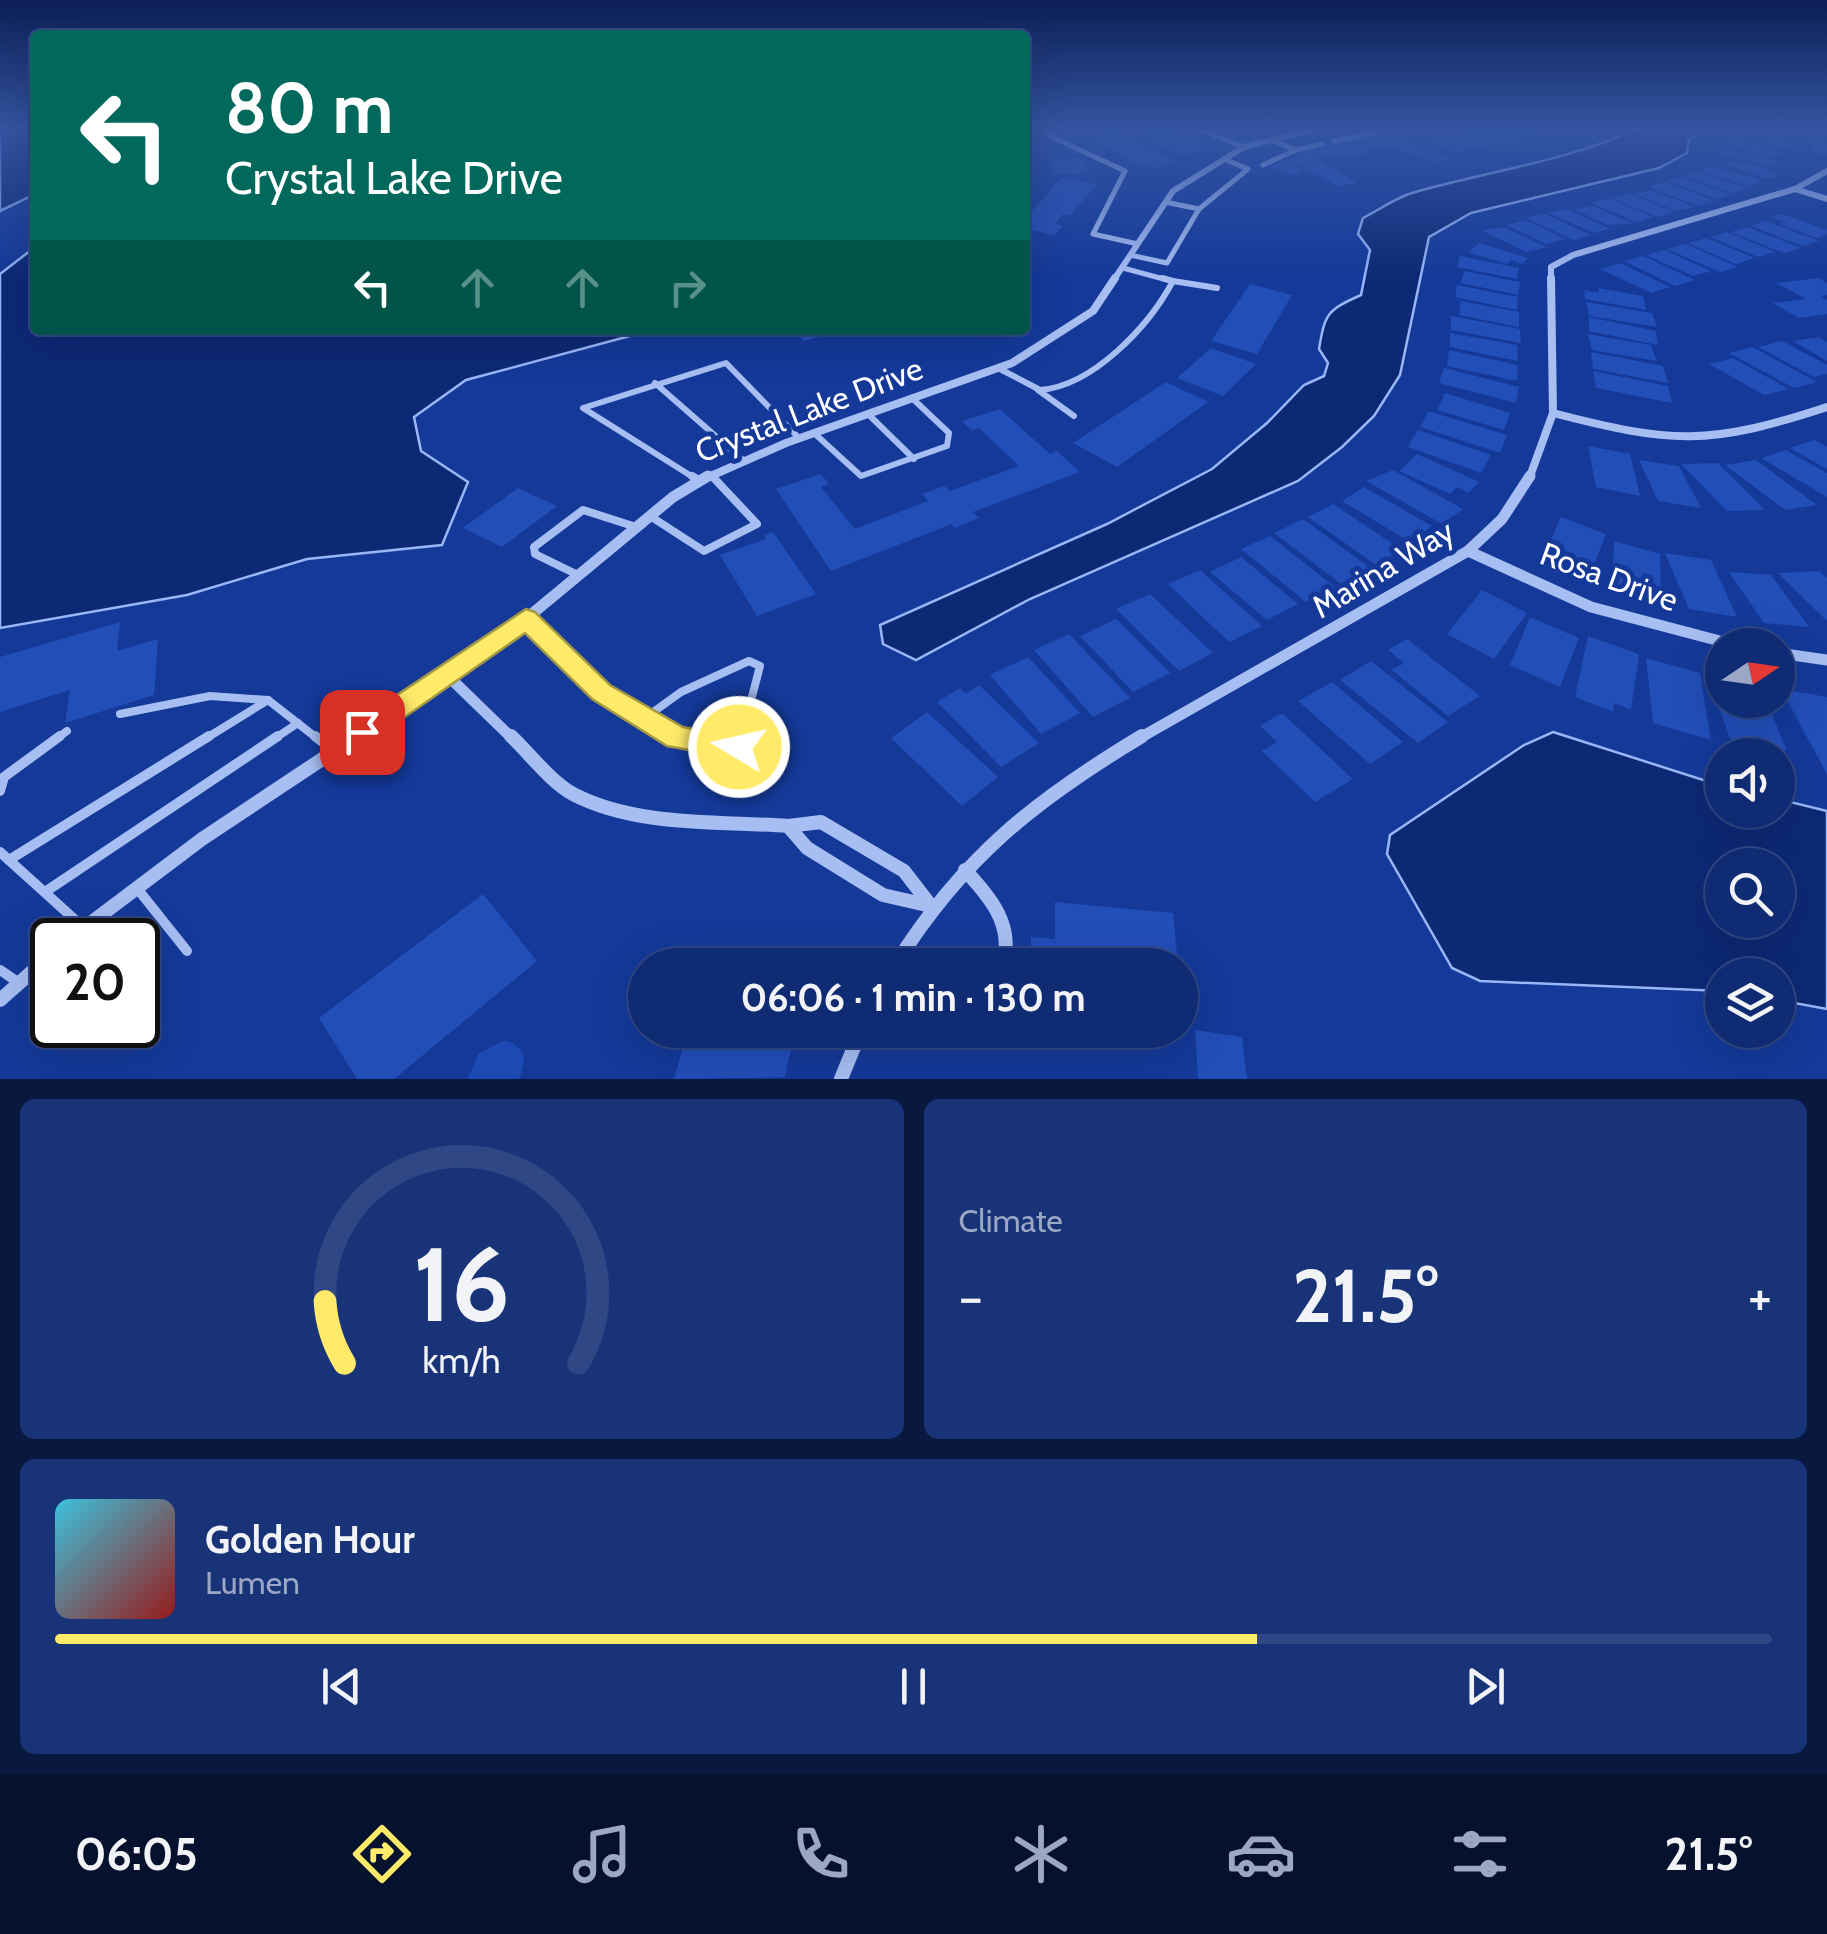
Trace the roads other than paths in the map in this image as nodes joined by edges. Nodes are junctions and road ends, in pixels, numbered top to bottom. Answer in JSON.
{"nodes":[{"id":1,"x":1122,"y":178,"type":"edge"},
{"id":2,"x":1193,"y":178,"type":"edge"},
{"id":3,"x":1237,"y":178,"type":"edge"},
{"id":4,"x":1814,"y":178,"type":"edge"},
{"id":5,"x":1795,"y":189,"type":"junction"},
{"id":6,"x":1827,"y":199,"type":"edge"},
{"id":7,"x":1166,"y":202,"type":"junction"},
{"id":8,"x":1199,"y":209,"type":"junction"},
{"id":9,"x":1138,"y":244,"type":"junction"},
{"id":10,"x":1130,"y":255,"type":"junction"},
{"id":11,"x":1122,"y":268,"type":"junction"},
{"id":12,"x":1172,"y":281,"type":"junction"},
{"id":13,"x":1217,"y":288,"type":"dead end"},
{"id":14,"x":998,"y":368,"type":"junction"},
{"id":15,"x":655,"y":382,"type":"junction"},
{"id":16,"x":1038,"y":390,"type":"junction"},
{"id":17,"x":912,"y":398,"type":"junction"},
{"id":18,"x":1827,"y":406,"type":"edge"},
{"id":19,"x":1552,"y":413,"type":"junction"},
{"id":20,"x":868,"y":414,"type":"junction"},
{"id":21,"x":1074,"y":416,"type":"dead end"},
{"id":22,"x":814,"y":433,"type":"junction"},
{"id":23,"x":799,"y":438,"type":"junction"},
{"id":24,"x":914,"y":459,"type":"junction"},
{"id":25,"x":743,"y":460,"type":"junction"},
{"id":26,"x":711,"y":475,"type":"junction"},
{"id":27,"x":700,"y":481,"type":"junction"},
{"id":28,"x":650,"y":516,"type":"junction"},
{"id":29,"x":636,"y":528,"type":"junction"},
{"id":30,"x":1468,"y":551,"type":"junction"},
{"id":31,"x":578,"y":575,"type":"junction"},
{"id":32,"x":526,"y":618,"type":"junction"},
{"id":33,"x":1705,"y":637,"type":"edge"},
{"id":34,"x":1795,"y":655,"type":"edge"},
{"id":35,"x":1827,"y":660,"type":"edge"},
{"id":36,"x":448,"y":676,"type":"junction"},
{"id":37,"x":268,"y":700,"type":"junction"},
{"id":38,"x":120,"y":714,"type":"dead end"},
{"id":39,"x":645,"y":718,"type":"junction"},
{"id":40,"x":298,"y":723,"type":"junction"},
{"id":41,"x":68,"y":731,"type":"dead end"},
{"id":42,"x":334,"y":751,"type":"junction"},
{"id":43,"x":0,"y":791,"type":"edge"},
{"id":44,"x":788,"y":826,"type":"junction"},
{"id":45,"x":4,"y":856,"type":"edge"},
{"id":46,"x":964,"y":870,"type":"junction"},
{"id":47,"x":136,"y":887,"type":"junction"},
{"id":48,"x":45,"y":892,"type":"junction"},
{"id":49,"x":931,"y":906,"type":"junction"},
{"id":50,"x":72,"y":918,"type":"edge"},
{"id":51,"x":96,"y":918,"type":"edge"},
{"id":52,"x":905,"y":948,"type":"edge"},
{"id":53,"x":1008,"y":948,"type":"edge"},
{"id":54,"x":187,"y":951,"type":"dead end"},
{"id":55,"x":0,"y":970,"type":"edge"},
{"id":56,"x":30,"y":973,"type":"edge"},
{"id":57,"x":19,"y":983,"type":"junction"},
{"id":58,"x":0,"y":1000,"type":"edge"},
{"id":59,"x":853,"y":1048,"type":"edge"},
{"id":60,"x":841,"y":1079,"type":"edge"}],
"edges":[{"from":1,"to":9,"type":"lane"},
{"from":2,"to":7,"type":"street","name":"Crystal Lake Drive"},
{"from":3,"to":8,"type":"lane"},
{"from":4,"to":5,"type":"street","name":"Marina Way"},
{"from":5,"to":6,"type":"street"},
{"from":5,"to":19,"type":"street","name":"Marina Way"},
{"from":7,"to":8,"type":"lane"},
{"from":7,"to":9,"type":"street","name":"Crystal Lake Drive"},
{"from":8,"to":10,"type":"lane"},
{"from":9,"to":10,"type":"street","name":"Crystal Lake Drive"},
{"from":10,"to":11,"type":"street","name":"Crystal Lake Drive"},
{"from":11,"to":12,"type":"lane"},
{"from":11,"to":14,"type":"street","name":"Crystal Lake Drive"},
{"from":12,"to":13,"type":"lane"},
{"from":12,"to":16,"type":"lane"},
{"from":14,"to":16,"type":"lane"},
{"from":14,"to":17,"type":"street","name":"Crystal Lake Drive"},
{"from":15,"to":23,"type":"lane"},
{"from":15,"to":25,"type":"lane"},
{"from":15,"to":27,"type":"lane"},
{"from":16,"to":21,"type":"lane"},
{"from":17,"to":20,"type":"street","name":"Crystal Lake Drive"},
{"from":17,"to":24,"type":"lane"},
{"from":18,"to":19,"type":"street"},
{"from":19,"to":30,"type":"street","name":"Marina Way"},
{"from":20,"to":22,"type":"street","name":"Crystal Lake Drive"},
{"from":20,"to":24,"type":"lane"},
{"from":22,"to":23,"type":"street","name":"Crystal Lake Drive"},
{"from":22,"to":24,"type":"lane"},
{"from":23,"to":25,"type":"street","name":"Crystal Lake Drive"},
{"from":25,"to":26,"type":"street","name":"Crystal Lake Drive"},
{"from":26,"to":27,"type":"street","name":"Crystal Lake Drive"},
{"from":26,"to":28,"type":"lane"},
{"from":27,"to":28,"type":"street","name":"Crystal Lake Drive"},
{"from":28,"to":29,"type":"street","name":"Crystal Lake Drive"},
{"from":29,"to":31,"type":"street","name":"Crystal Lake Drive"},
{"from":29,"to":31,"type":"lane"},
{"from":30,"to":33,"type":"street","name":"Rosa Drive"},
{"from":30,"to":46,"type":"street","name":"Marina Way"},
{"from":31,"to":32,"type":"street","name":"Crystal Lake Drive"},
{"from":32,"to":36,"type":"street","name":"Crystal Lake Drive"},
{"from":32,"to":39,"type":"lane"},
{"from":34,"to":35,"type":"street"},
{"from":36,"to":42,"type":"street","name":"Crystal Lake Drive"},
{"from":36,"to":44,"type":"street"},
{"from":37,"to":38,"type":"lane"},
{"from":37,"to":40,"type":"lane"},
{"from":37,"to":45,"type":"lane"},
{"from":39,"to":39,"type":"lane"},
{"from":40,"to":42,"type":"lane"},
{"from":40,"to":48,"type":"lane"},
{"from":41,"to":43,"type":"lane"},
{"from":42,"to":47,"type":"street","name":"Crystal Lake Drive"},
{"from":44,"to":49,"type":"street"},
{"from":44,"to":49,"type":"street"},
{"from":45,"to":48,"type":"lane"},
{"from":46,"to":49,"type":"street","name":"Marina Way"},
{"from":46,"to":53,"type":"street"},
{"from":47,"to":51,"type":"street","name":"Crystal Lake Drive"},
{"from":47,"to":54,"type":"lane"},
{"from":48,"to":50,"type":"lane"},
{"from":49,"to":52,"type":"street","name":"Marina Way"},
{"from":55,"to":57,"type":"lane"},
{"from":56,"to":57,"type":"street"},
{"from":57,"to":58,"type":"street"},
{"from":59,"to":60,"type":"street"}]}
